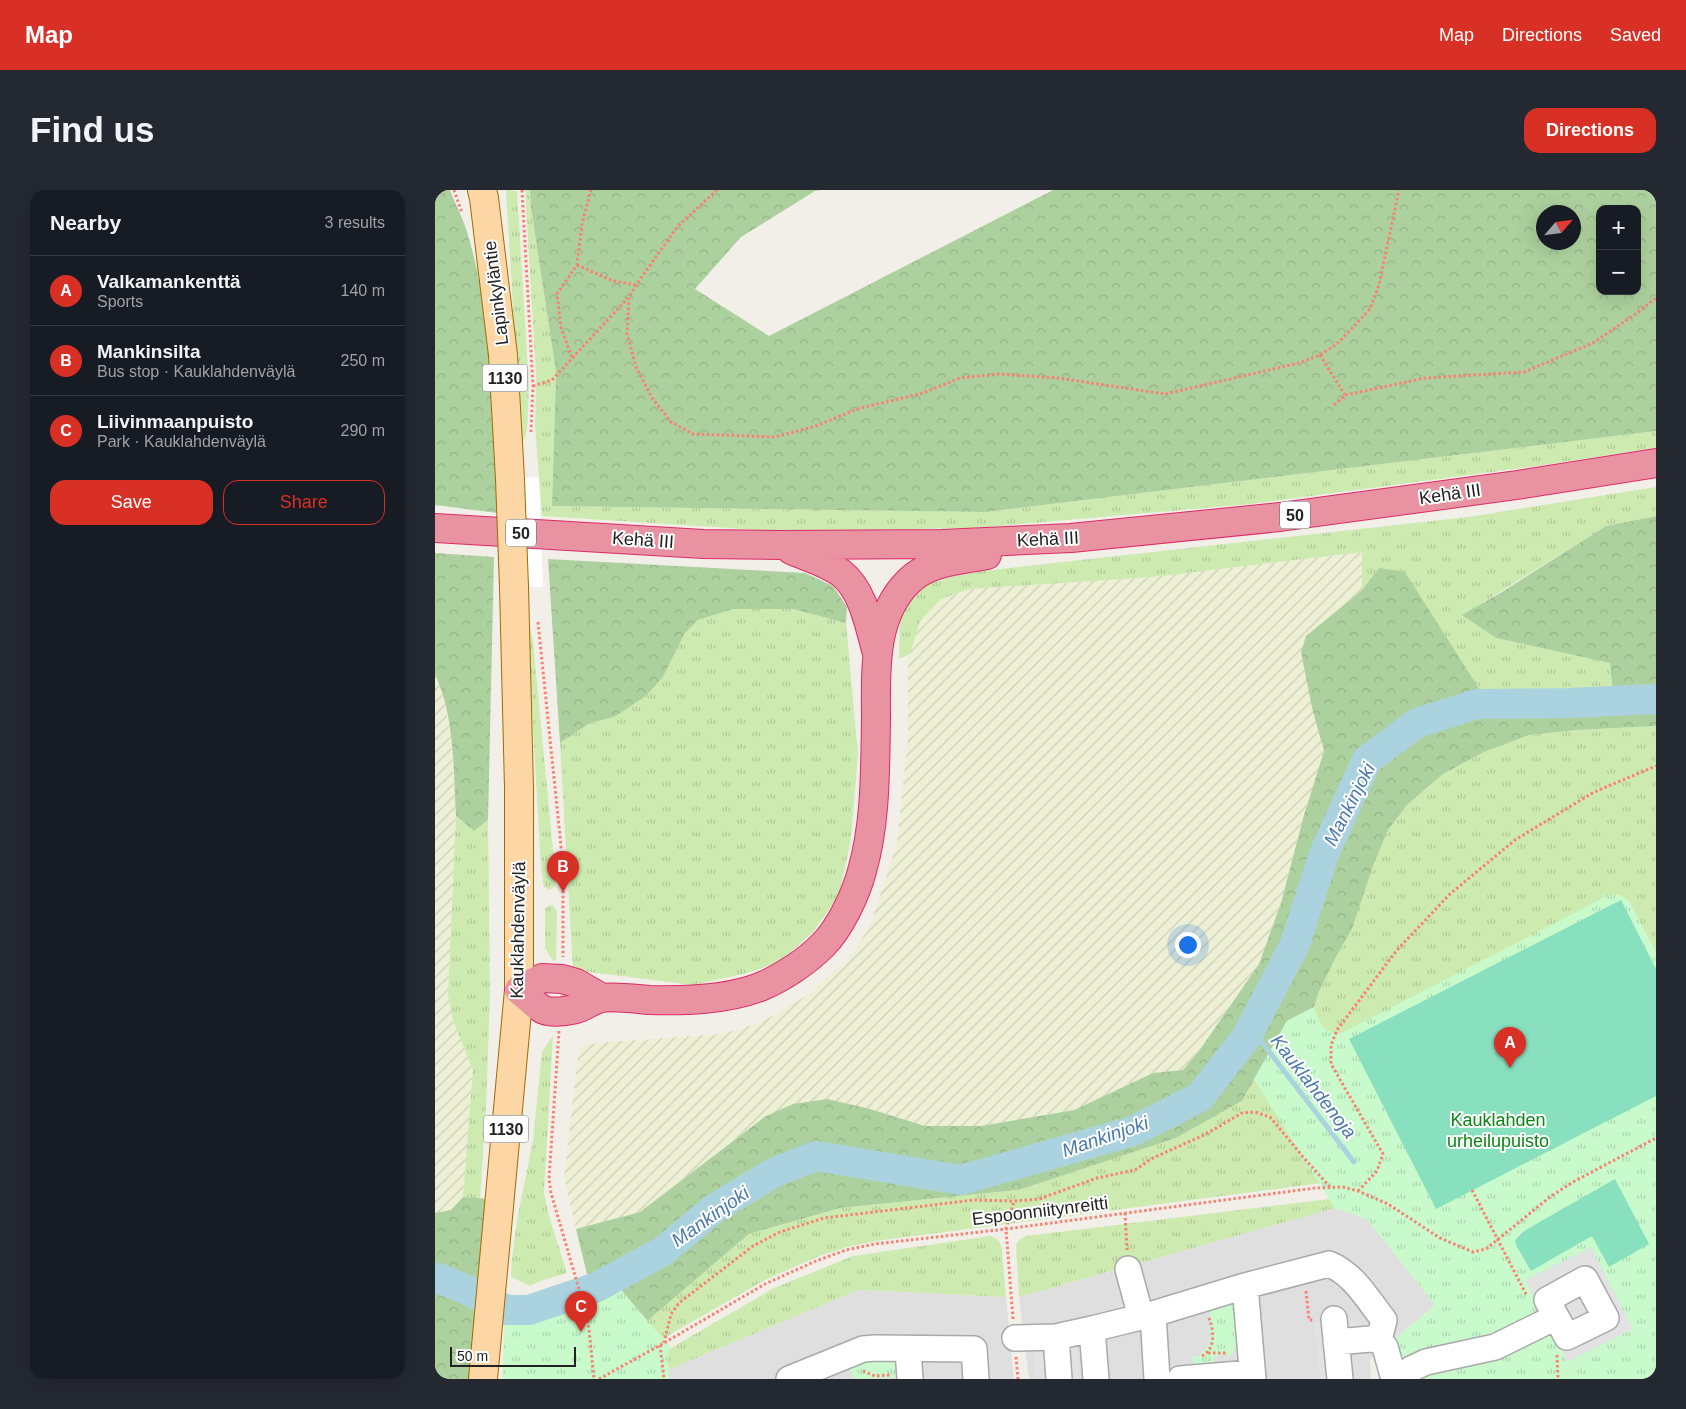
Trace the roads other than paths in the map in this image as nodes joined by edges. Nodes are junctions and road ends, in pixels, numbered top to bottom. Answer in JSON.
{"nodes":[{"id":1,"x":484,"y":192,"type":"edge"},
{"id":2,"x":1656,"y":463,"type":"edge"},
{"id":3,"x":510,"y":479,"type":"joint"},
{"id":4,"x":435,"y":528,"type":"edge"},
{"id":5,"x":1071,"y":538,"type":"junction"},
{"id":6,"x":780,"y":545,"type":"junction"},
{"id":7,"x":877,"y":652,"type":"junction"},
{"id":8,"x":519,"y":990,"type":"junction"},
{"id":9,"x":1128,"y":1269,"type":"road end"},
{"id":10,"x":1245,"y":1286,"type":"junction"},
{"id":11,"x":1147,"y":1315,"type":"junction"},
{"id":12,"x":1549,"y":1321,"type":"road end"},
{"id":13,"x":1092,"y":1329,"type":"junction"},
{"id":14,"x":1055,"y":1337,"type":"junction"},
{"id":15,"x":1015,"y":1338,"type":"road end"},
{"id":16,"x":1379,"y":1340,"type":"junction"},
{"id":17,"x":908,"y":1349,"type":"junction"},
{"id":18,"x":833,"y":1366,"type":"edge"},
{"id":19,"x":910,"y":1376,"type":"edge"},
{"id":20,"x":1252,"y":1376,"type":"edge"},
{"id":21,"x":483,"y":1379,"type":"edge"},
{"id":22,"x":789,"y":1379,"type":"edge"},
{"id":23,"x":976,"y":1379,"type":"edge"},
{"id":24,"x":1059,"y":1379,"type":"edge"},
{"id":25,"x":1096,"y":1379,"type":"edge"},
{"id":26,"x":1157,"y":1379,"type":"edge"},
{"id":27,"x":1180,"y":1379,"type":"edge"},
{"id":28,"x":1340,"y":1379,"type":"edge"},
{"id":29,"x":1394,"y":1379,"type":"edge"}],
"edges":[{"from":1,"to":3,"type":"main road","name":"Lapinkyläntie","number":"1130"},
{"from":2,"to":5,"type":"highway","name":"Kehä III","number":"50"},
{"from":3,"to":8,"type":"main road","name":"Kauklahdenväylä","number":"1130","bridge":true},
{"from":4,"to":6,"type":"highway","name":"Kehä III","number":"50"},
{"from":5,"to":6,"type":"highway","name":"Kehä III","number":"50"},
{"from":5,"to":7,"type":"highway"},
{"from":6,"to":7,"type":"highway"},
{"from":7,"to":8,"type":"highway"},
{"from":8,"to":21,"type":"main road","name":"Kauklahdenväylä","number":"1130"},
{"from":9,"to":11,"type":"lane"},
{"from":10,"to":11,"type":"lane"},
{"from":10,"to":16,"type":"lane"},
{"from":10,"to":20,"type":"lane"},
{"from":11,"to":13,"type":"lane"},
{"from":11,"to":26,"type":"lane"},
{"from":12,"to":29,"type":"lane"},
{"from":13,"to":14,"type":"lane"},
{"from":13,"to":25,"type":"lane"},
{"from":14,"to":15,"type":"lane"},
{"from":14,"to":24,"type":"lane"},
{"from":16,"to":28,"type":"lane"},
{"from":16,"to":29,"type":"lane"},
{"from":17,"to":18,"type":"lane"},
{"from":17,"to":19,"type":"lane"},
{"from":17,"to":23,"type":"lane"},
{"from":18,"to":22,"type":"lane"},
{"from":20,"to":27,"type":"lane"}]}
